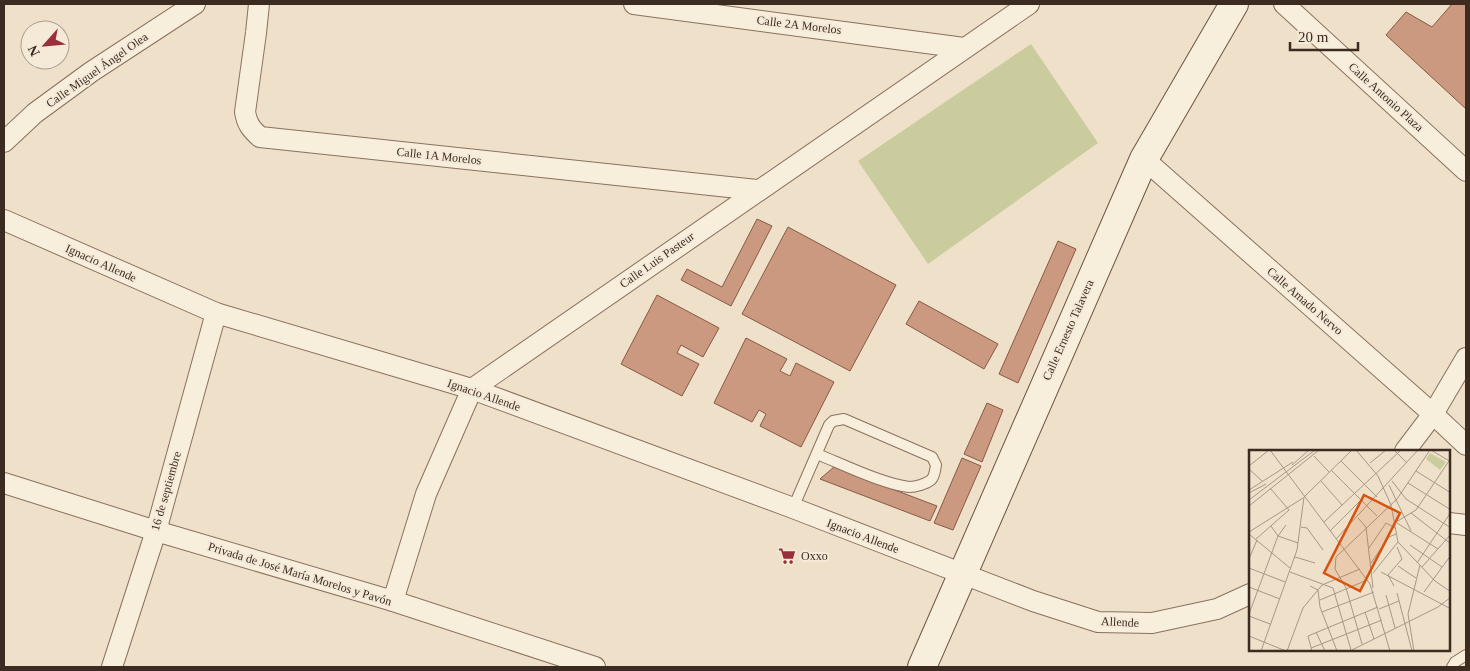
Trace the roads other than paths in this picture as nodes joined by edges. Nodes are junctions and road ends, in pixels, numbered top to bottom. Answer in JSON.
{"nodes":[{"id":1,"x":193,"y":4,"type":"edge"},
{"id":2,"x":259,"y":4,"type":"edge"},
{"id":3,"x":634,"y":4,"type":"edge"},
{"id":4,"x":1029,"y":4,"type":"edge"},
{"id":5,"x":1234,"y":4,"type":"edge"},
{"id":6,"x":1284,"y":4,"type":"edge"},
{"id":7,"x":964,"y":48,"type":"junction"},
{"id":8,"x":4,"y":142,"type":"edge"},
{"id":9,"x":1144,"y":159,"type":"junction"},
{"id":10,"x":1466,"y":171,"type":"edge"},
{"id":11,"x":757,"y":190,"type":"junction"},
{"id":12,"x":4,"y":220,"type":"edge"},
{"id":13,"x":216,"y":313,"type":"junction"},
{"id":14,"x":1466,"y":358,"type":"edge"},
{"id":15,"x":472,"y":389,"type":"junction"},
{"id":16,"x":1434,"y":414,"type":"junction"},
{"id":17,"x":1466,"y":444,"type":"edge"},
{"id":18,"x":1406,"y":450,"type":"edge"},
{"id":19,"x":817,"y":454,"type":"junction"},
{"id":20,"x":4,"y":483,"type":"edge"},
{"id":21,"x":793,"y":508,"type":"junction"},
{"id":22,"x":1450,"y":523,"type":"edge"},
{"id":23,"x":1466,"y":525,"type":"edge"},
{"id":24,"x":156,"y":531,"type":"junction"},
{"id":25,"x":962,"y":575,"type":"junction"},
{"id":26,"x":1249,"y":594,"type":"edge"},
{"id":27,"x":393,"y":601,"type":"junction"},
{"id":28,"x":1466,"y":655,"type":"edge"},
{"id":29,"x":112,"y":667,"type":"edge"},
{"id":30,"x":595,"y":667,"type":"edge"},
{"id":31,"x":922,"y":667,"type":"edge"},
{"id":32,"x":1452,"y":667,"type":"edge"}],
"edges":[{"from":1,"to":8,"type":"street","name":"Calle Miguel Ángel Olea"},
{"from":2,"to":11,"type":"street","name":"Calle 1A Morelos"},
{"from":3,"to":7,"type":"street","name":"Calle 2A Morelos"},
{"from":4,"to":7,"type":"street","name":"Calle Luis Pasteur"},
{"from":5,"to":9,"type":"street","name":"Calle Ernesto Talavera"},
{"from":6,"to":10,"type":"street","name":"Calle Antonio Plaza"},
{"from":7,"to":11,"type":"street","name":"Calle Luis Pasteur"},
{"from":9,"to":16,"type":"street","name":"Calle Amado Nervo"},
{"from":9,"to":25,"type":"street","name":"Calle Ernesto Talavera"},
{"from":11,"to":15,"type":"street","name":"Calle Luis Pasteur"},
{"from":12,"to":13,"type":"street","name":"Ignacio Allende"},
{"from":13,"to":15,"type":"street","name":"Ignacio Allende"},
{"from":13,"to":24,"type":"street","name":"16 de septiembre"},
{"from":14,"to":16,"type":"street"},
{"from":15,"to":21,"type":"street","name":"Ignacio Allende"},
{"from":15,"to":27,"type":"street"},
{"from":16,"to":17,"type":"street","name":"Calle Amado Nervo"},
{"from":16,"to":18,"type":"street"},
{"from":19,"to":19,"type":"lane"},
{"from":19,"to":21,"type":"lane"},
{"from":20,"to":24,"type":"street","name":"Privada de José María Morelos y Pavón"},
{"from":21,"to":25,"type":"street","name":"Ignacio Allende"},
{"from":22,"to":23,"type":"street"},
{"from":24,"to":27,"type":"street","name":"Privada de José María Morelos y Pavón"},
{"from":24,"to":29,"type":"street","name":"16 de septiembre"},
{"from":25,"to":26,"type":"street","name":"Allende"},
{"from":25,"to":31,"type":"street","name":"Calle Ernesto Talavera"},
{"from":27,"to":30,"type":"street","name":"Privada de José María Morelos y Pavón"},
{"from":28,"to":32,"type":"lane"}]}
